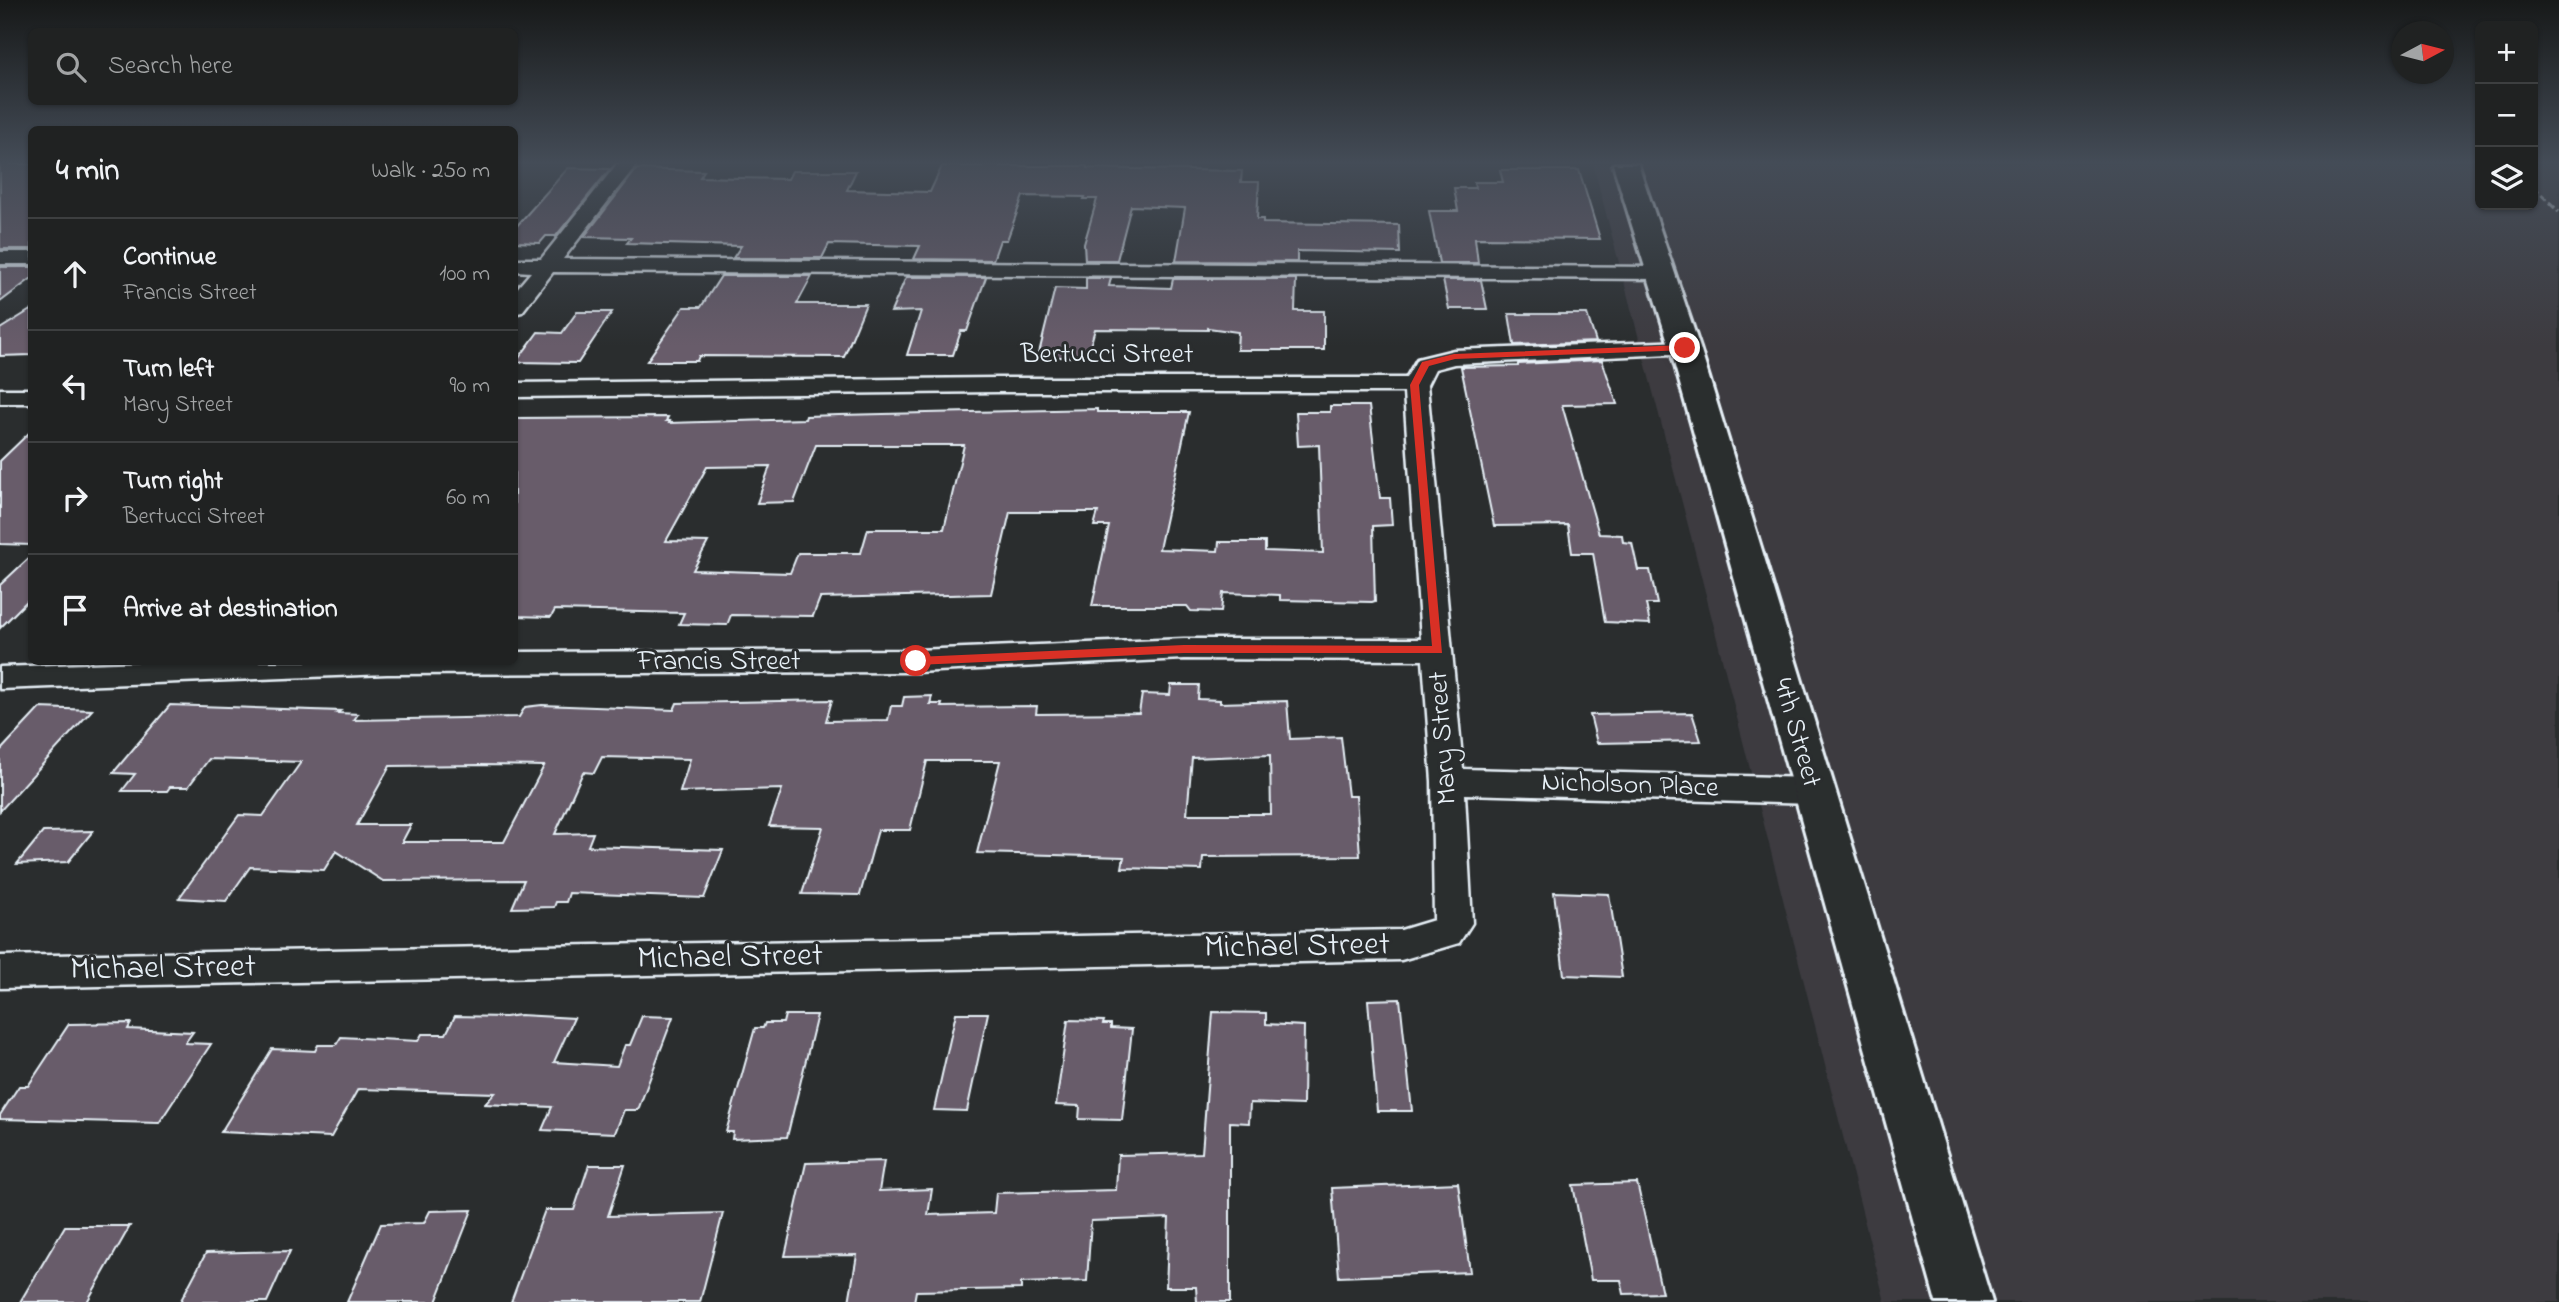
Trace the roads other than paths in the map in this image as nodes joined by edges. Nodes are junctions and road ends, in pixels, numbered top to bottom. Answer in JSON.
{"nodes":[{"id":1,"x":578,"y":225,"type":"edge"},
{"id":2,"x":1645,"y":225,"type":"edge"},
{"id":3,"x":0,"y":258,"type":"edge"},
{"id":4,"x":28,"y":258,"type":"edge"},
{"id":5,"x":518,"y":265,"type":"edge"},
{"id":6,"x":546,"y":265,"type":"junction"},
{"id":7,"x":1660,"y":273,"type":"junction"},
{"id":8,"x":518,"y":302,"type":"edge"},
{"id":9,"x":1685,"y":348,"type":"junction"},
{"id":10,"x":1415,"y":385,"type":"junction"},
{"id":11,"x":518,"y":390,"type":"edge"},
{"id":12,"x":0,"y":396,"type":"edge"},
{"id":13,"x":28,"y":396,"type":"edge"},
{"id":14,"x":1438,"y":650,"type":"junction"},
{"id":15,"x":518,"y":663,"type":"edge"},
{"id":16,"x":335,"y":665,"type":"edge"},
{"id":17,"x":0,"y":678,"type":"edge"},
{"id":18,"x":1448,"y":781,"type":"junction"},
{"id":19,"x":1813,"y":791,"type":"junction"},
{"id":20,"x":1454,"y":923,"type":"joint"},
{"id":21,"x":0,"y":972,"type":"edge"},
{"id":22,"x":1964,"y":1302,"type":"edge"}],
"edges":[{"from":1,"to":6,"type":"street"},
{"from":2,"to":7,"type":"main road","name":"4th Street"},
{"from":3,"to":4,"type":"street"},
{"from":5,"to":6,"type":"street"},
{"from":6,"to":7,"type":"street"},
{"from":6,"to":8,"type":"street"},
{"from":7,"to":9,"type":"main road","name":"4th Street"},
{"from":9,"to":10,"type":"street"},
{"from":9,"to":19,"type":"main road","name":"4th Street"},
{"from":10,"to":11,"type":"street","name":"Bertucci Street"},
{"from":10,"to":14,"type":"street","name":"Mary Street"},
{"from":12,"to":13,"type":"street"},
{"from":14,"to":15,"type":"street","name":"Francis Street"},
{"from":14,"to":18,"type":"street","name":"Mary Street"},
{"from":16,"to":17,"type":"street","name":"Francis Street"},
{"from":18,"to":19,"type":"street","name":"Nicholson Place"},
{"from":18,"to":20,"type":"street","name":"Mary Street"},
{"from":19,"to":22,"type":"main road","name":"4th Street"},
{"from":20,"to":21,"type":"street","name":"Michael Street"}]}
